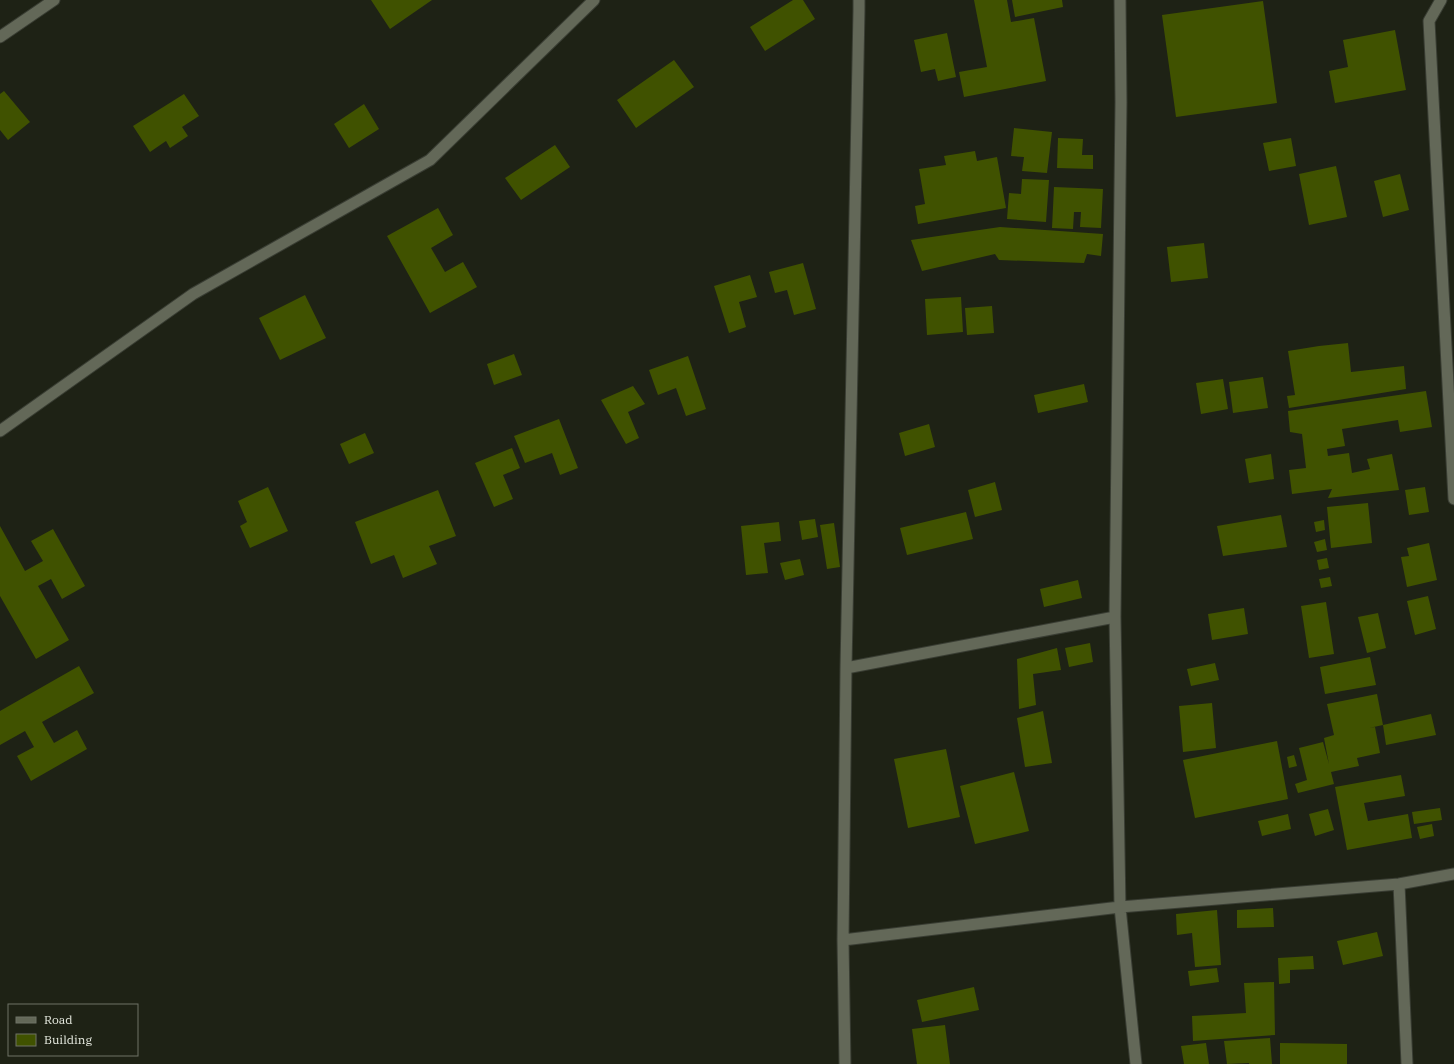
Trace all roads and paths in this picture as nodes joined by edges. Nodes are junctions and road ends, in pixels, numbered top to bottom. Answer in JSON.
{"nodes":[{"id":1,"x":54,"y":0,"type":"edge"},
{"id":2,"x":594,"y":0,"type":"edge"},
{"id":3,"x":859,"y":0,"type":"edge"},
{"id":4,"x":1120,"y":0,"type":"edge"},
{"id":5,"x":1441,"y":0,"type":"edge"},
{"id":6,"x":0,"y":37,"type":"edge"},
{"id":7,"x":0,"y":431,"type":"edge"},
{"id":8,"x":1454,"y":499,"type":"edge"},
{"id":9,"x":1115,"y":617,"type":"junction"},
{"id":10,"x":846,"y":668,"type":"junction"},
{"id":11,"x":1454,"y":874,"type":"edge"},
{"id":12,"x":1399,"y":884,"type":"junction"},
{"id":13,"x":1120,"y":907,"type":"junction"},
{"id":14,"x":843,"y":940,"type":"junction"},
{"id":15,"x":845,"y":1064,"type":"edge"},
{"id":16,"x":1136,"y":1064,"type":"edge"},
{"id":17,"x":1407,"y":1064,"type":"edge"}],
"edges":[{"from":1,"to":6,"type":"street"},
{"from":2,"to":7,"type":"street"},
{"from":3,"to":10,"type":"street"},
{"from":4,"to":9,"type":"street"},
{"from":5,"to":8,"type":"street"},
{"from":9,"to":10,"type":"street"},
{"from":9,"to":13,"type":"street"},
{"from":10,"to":14,"type":"street"},
{"from":11,"to":12,"type":"street"},
{"from":12,"to":13,"type":"street"},
{"from":12,"to":17,"type":"street"},
{"from":13,"to":14,"type":"street"},
{"from":13,"to":16,"type":"street"},
{"from":14,"to":15,"type":"street"}]}
